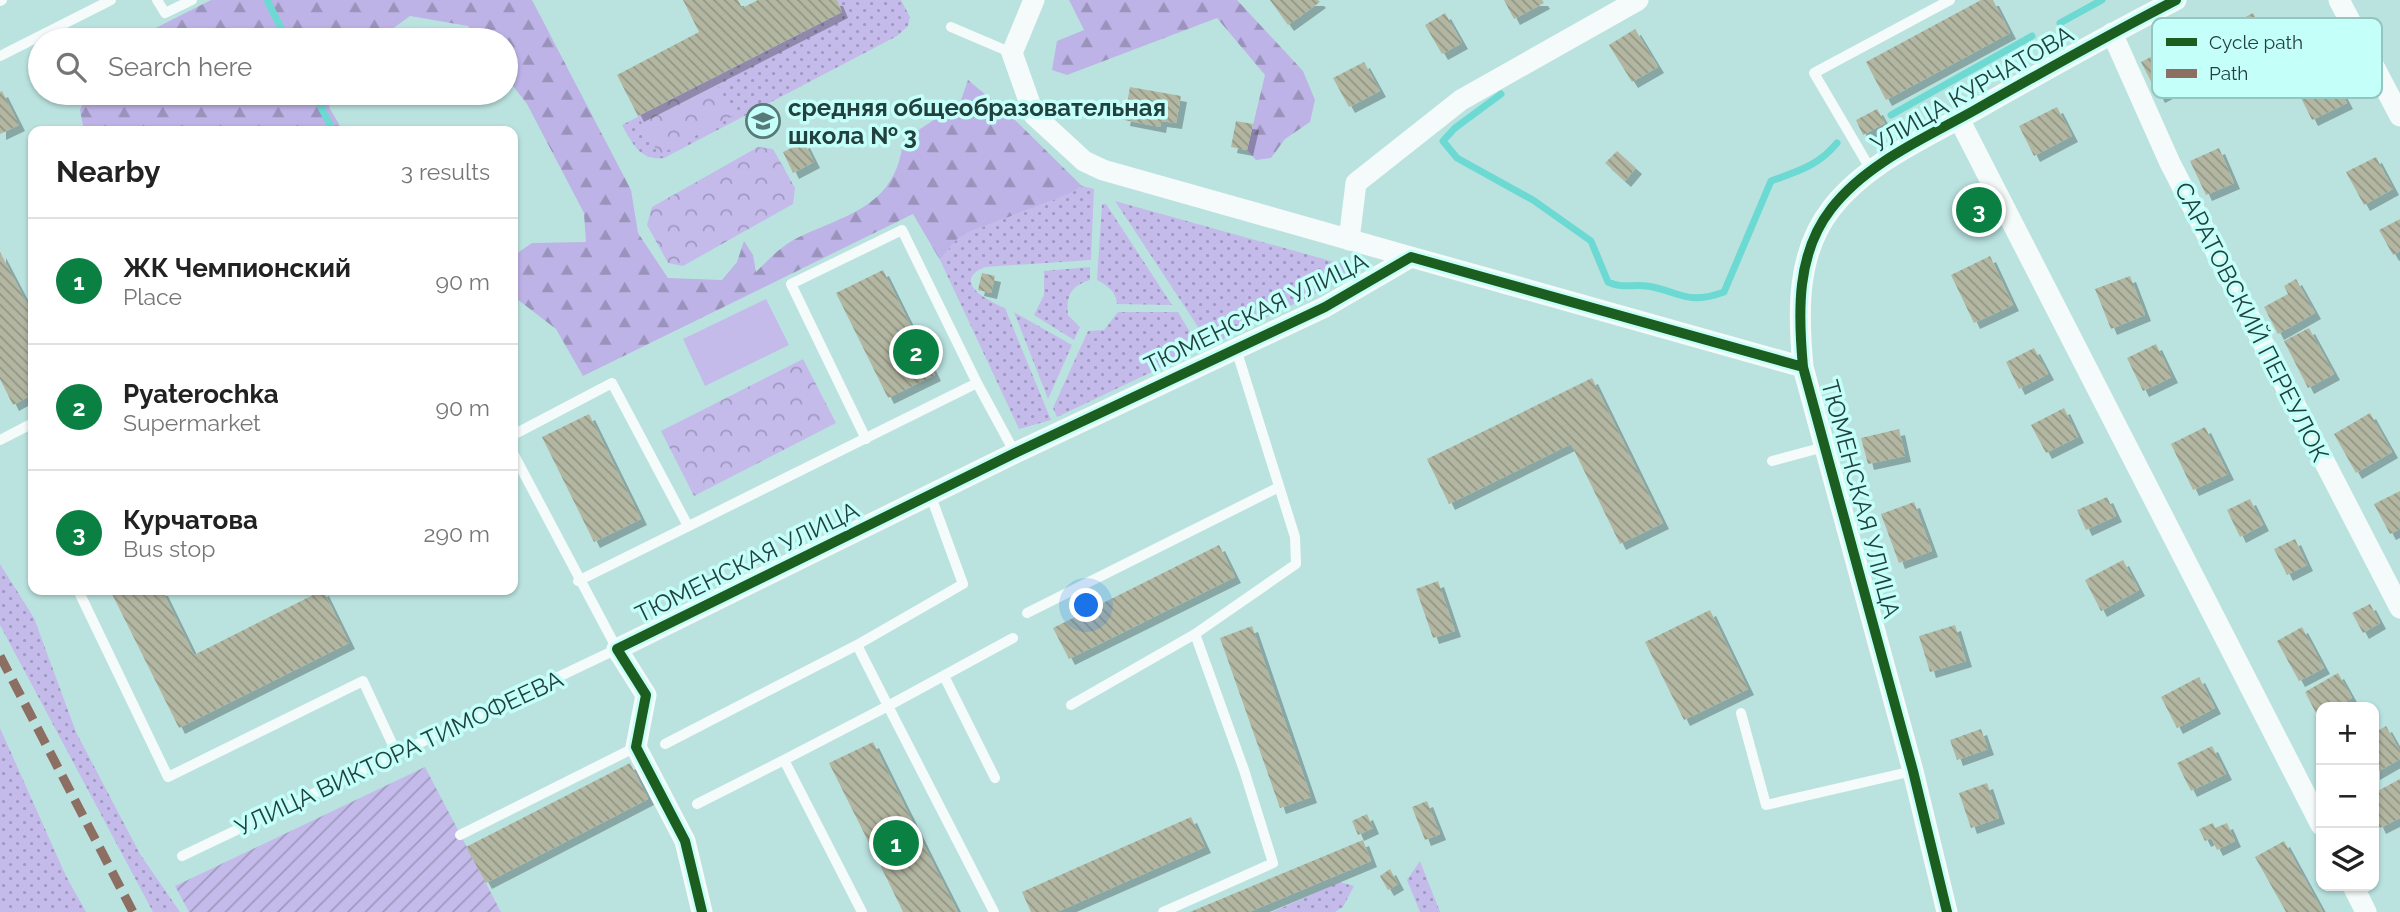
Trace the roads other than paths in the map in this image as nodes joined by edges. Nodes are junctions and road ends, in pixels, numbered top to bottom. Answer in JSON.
{"nodes":[{"id":1,"x":111,"y":0,"type":"edge"},
{"id":2,"x":158,"y":0,"type":"edge"},
{"id":3,"x":192,"y":0,"type":"edge"},
{"id":4,"x":1034,"y":0,"type":"edge"},
{"id":5,"x":1638,"y":0,"type":"edge"},
{"id":6,"x":1950,"y":0,"type":"edge"},
{"id":7,"x":2176,"y":0,"type":"edge"},
{"id":8,"x":2339,"y":0,"type":"edge"},
{"id":9,"x":2348,"y":18,"type":"edge"},
{"id":10,"x":950,"y":27,"type":"dead end"},
{"id":11,"x":56,"y":28,"type":"edge"},
{"id":12,"x":2112,"y":33,"type":"junction"},
{"id":13,"x":28,"y":42,"type":"edge"},
{"id":14,"x":1012,"y":53,"type":"junction"},
{"id":15,"x":0,"y":56,"type":"edge"},
{"id":16,"x":2382,"y":82,"type":"edge"},
{"id":17,"x":2400,"y":116,"type":"edge"},
{"id":18,"x":1959,"y":119,"type":"junction"},
{"id":19,"x":1871,"y":170,"type":"junction"},
{"id":20,"x":1349,"y":240,"type":"junction"},
{"id":21,"x":1411,"y":257,"type":"junction"},
{"id":22,"x":1236,"y":349,"type":"junction"},
{"id":23,"x":1803,"y":367,"type":"junction"},
{"id":24,"x":976,"y":383,"type":"junction"},
{"id":25,"x":28,"y":426,"type":"edge"},
{"id":26,"x":518,"y":432,"type":"edge"},
{"id":27,"x":866,"y":439,"type":"junction"},
{"id":28,"x":0,"y":440,"type":"edge"},
{"id":29,"x":1825,"y":447,"type":"junction"},
{"id":30,"x":1014,"y":453,"type":"junction"},
{"id":31,"x":1772,"y":461,"type":"dead end"},
{"id":32,"x":518,"y":463,"type":"edge"},
{"id":33,"x":1279,"y":487,"type":"junction"},
{"id":34,"x":930,"y":494,"type":"junction"},
{"id":35,"x":688,"y":526,"type":"junction"},
{"id":36,"x":578,"y":581,"type":"junction"},
{"id":37,"x":80,"y":595,"type":"edge"},
{"id":38,"x":2400,"y":608,"type":"edge"},
{"id":39,"x":1027,"y":613,"type":"dead end"},
{"id":40,"x":1195,"y":634,"type":"junction"},
{"id":41,"x":1013,"y":638,"type":"dead end"},
{"id":42,"x":857,"y":645,"type":"junction"},
{"id":43,"x":617,"y":649,"type":"junction"},
{"id":44,"x":944,"y":676,"type":"junction"},
{"id":45,"x":1071,"y":705,"type":"dead end"},
{"id":46,"x":888,"y":706,"type":"junction"},
{"id":47,"x":1741,"y":713,"type":"dead end"},
{"id":48,"x":665,"y":744,"type":"dead end"},
{"id":49,"x":636,"y":747,"type":"junction"},
{"id":50,"x":397,"y":754,"type":"junction"},
{"id":51,"x":784,"y":760,"type":"junction"},
{"id":52,"x":1913,"y":771,"type":"junction"},
{"id":53,"x":995,"y":778,"type":"dead end"},
{"id":54,"x":697,"y":804,"type":"dead end"},
{"id":55,"x":2316,"y":815,"type":"edge"},
{"id":56,"x":460,"y":835,"type":"dead end"},
{"id":57,"x":182,"y":856,"type":"dead end"},
{"id":58,"x":2356,"y":891,"type":"edge"},
{"id":59,"x":702,"y":912,"type":"edge"},
{"id":60,"x":862,"y":912,"type":"edge"},
{"id":61,"x":993,"y":912,"type":"edge"},
{"id":62,"x":1163,"y":912,"type":"edge"},
{"id":63,"x":1947,"y":912,"type":"edge"},
{"id":64,"x":2366,"y":912,"type":"edge"}],
"edges":[{"from":1,"to":11,"type":"lane"},
{"from":2,"to":3,"type":"lane"},
{"from":4,"to":14,"type":"street"},
{"from":5,"to":20,"type":"street","name":"ТЮМЕНСКАЯ УЛИЦА"},
{"from":6,"to":19,"type":"lane"},
{"from":7,"to":12,"type":"street","name":"УЛИЦА КУРЧАТОВА"},
{"from":8,"to":9,"type":"street"},
{"from":10,"to":14,"type":"lane"},
{"from":12,"to":18,"type":"street","name":"УЛИЦА КУРЧАТОВА"},
{"from":12,"to":38,"type":"street","name":"САРАТОВСКИЙ ПЕРЕУЛОК"},
{"from":13,"to":15,"type":"lane"},
{"from":14,"to":20,"type":"street"},
{"from":16,"to":17,"type":"street"},
{"from":18,"to":19,"type":"street","name":"УЛИЦА КУРЧАТОВА"},
{"from":18,"to":55,"type":"street"},
{"from":19,"to":23,"type":"street","name":"УЛИЦА КУРЧАТОВА"},
{"from":20,"to":21,"type":"street"},
{"from":21,"to":22,"type":"street","name":"ТЮМЕНСКАЯ УЛИЦА"},
{"from":21,"to":23,"type":"street","name":"ТЮМЕНСКАЯ УЛИЦА"},
{"from":22,"to":30,"type":"street","name":"ТЮМЕНСКАЯ УЛИЦА"},
{"from":22,"to":33,"type":"lane"},
{"from":23,"to":29,"type":"street","name":"ТЮМЕНСКАЯ УЛИЦА"},
{"from":24,"to":27,"type":"lane"},
{"from":24,"to":27,"type":"lane"},
{"from":24,"to":30,"type":"lane"},
{"from":25,"to":28,"type":"lane"},
{"from":26,"to":35,"type":"lane"},
{"from":27,"to":35,"type":"lane"},
{"from":29,"to":31,"type":"lane"},
{"from":29,"to":52,"type":"street","name":"ТЮМЕНСКАЯ УЛИЦА"},
{"from":30,"to":34,"type":"street","name":"ТЮМЕНСКАЯ УЛИЦА"},
{"from":32,"to":36,"type":"lane"},
{"from":33,"to":39,"type":"lane"},
{"from":33,"to":40,"type":"lane"},
{"from":34,"to":42,"type":"lane"},
{"from":34,"to":43,"type":"street","name":"ТЮМЕНСКАЯ УЛИЦА"},
{"from":35,"to":36,"type":"lane"},
{"from":36,"to":43,"type":"lane"},
{"from":37,"to":50,"type":"lane"},
{"from":40,"to":45,"type":"lane"},
{"from":40,"to":62,"type":"lane"},
{"from":41,"to":44,"type":"lane"},
{"from":42,"to":46,"type":"lane"},
{"from":42,"to":48,"type":"lane"},
{"from":43,"to":49,"type":"street","name":"ТЮМЕНСКАЯ УЛИЦА"},
{"from":43,"to":50,"type":"lane","name":"УЛИЦА ВИКТОРА ТИМОФЕЕВА"},
{"from":44,"to":46,"type":"lane"},
{"from":44,"to":53,"type":"lane"},
{"from":46,"to":51,"type":"lane"},
{"from":46,"to":61,"type":"lane"},
{"from":47,"to":52,"type":"lane"},
{"from":49,"to":56,"type":"lane"},
{"from":49,"to":59,"type":"street"},
{"from":50,"to":57,"type":"lane","name":"УЛИЦА ВИКТОРА ТИМОФЕЕВА"},
{"from":51,"to":54,"type":"lane"},
{"from":51,"to":60,"type":"lane"},
{"from":52,"to":63,"type":"street","name":"ТЮМЕНСКАЯ УЛИЦА"},
{"from":58,"to":64,"type":"street"}]}
